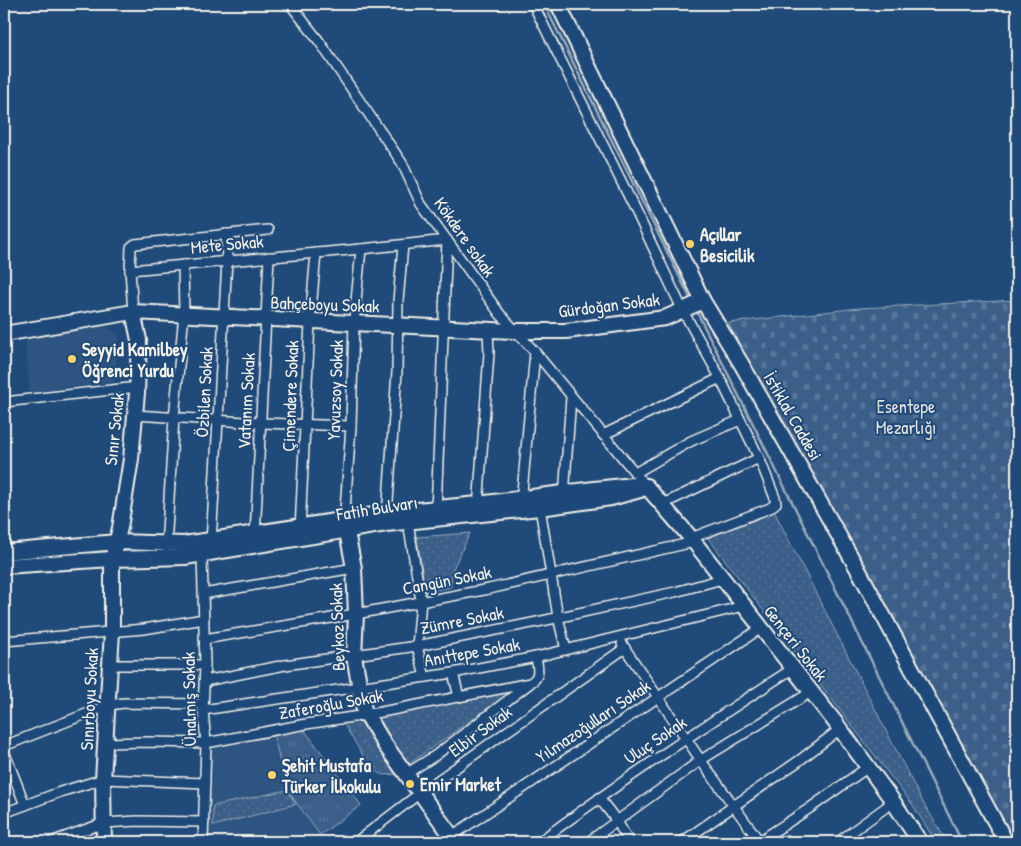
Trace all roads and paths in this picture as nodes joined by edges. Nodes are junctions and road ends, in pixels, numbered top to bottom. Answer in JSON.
{"nodes":[{"id":1,"x":290,"y":4,"type":"edge"},
{"id":2,"x":532,"y":4,"type":"edge"},
{"id":3,"x":558,"y":4,"type":"edge"},
{"id":4,"x":268,"y":230,"type":"dead end"},
{"id":5,"x":226,"y":234,"type":"junction"},
{"id":6,"x":447,"y":240,"type":"junction"},
{"id":7,"x":403,"y":245,"type":"junction"},
{"id":8,"x":361,"y":249,"type":"junction"},
{"id":9,"x":316,"y":253,"type":"junction"},
{"id":10,"x":269,"y":257,"type":"junction"},
{"id":11,"x":227,"y":261,"type":"junction"},
{"id":12,"x":183,"y":265,"type":"junction"},
{"id":13,"x":130,"y":270,"type":"junction"},
{"id":14,"x":701,"y":302,"type":"junction"},
{"id":15,"x":685,"y":310,"type":"junction"},
{"id":16,"x":133,"y":312,"type":"junction"},
{"id":17,"x":184,"y":314,"type":"junction"},
{"id":18,"x":224,"y":318,"type":"junction"},
{"id":19,"x":267,"y":320,"type":"junction"},
{"id":20,"x":310,"y":322,"type":"junction"},
{"id":21,"x":354,"y":322,"type":"junction"},
{"id":22,"x":398,"y":326,"type":"junction"},
{"id":23,"x":443,"y":328,"type":"junction"},
{"id":24,"x":488,"y":330,"type":"junction"},
{"id":25,"x":516,"y":331,"type":"junction"},
{"id":26,"x":4,"y":334,"type":"edge"},
{"id":27,"x":535,"y":352,"type":"junction"},
{"id":28,"x":720,"y":378,"type":"junction"},
{"id":29,"x":138,"y":387,"type":"junction"},
{"id":30,"x":572,"y":397,"type":"junction"},
{"id":31,"x":4,"y":402,"type":"edge"},
{"id":32,"x":135,"y":415,"type":"junction"},
{"id":33,"x":174,"y":418,"type":"junction"},
{"id":34,"x":740,"y":420,"type":"junction"},
{"id":35,"x":218,"y":421,"type":"junction"},
{"id":36,"x":261,"y":423,"type":"junction"},
{"id":37,"x":305,"y":425,"type":"junction"},
{"id":38,"x":351,"y":426,"type":"junction"},
{"id":39,"x":603,"y":435,"type":"junction"},
{"id":40,"x":759,"y":458,"type":"junction"},
{"id":41,"x":635,"y":473,"type":"junction"},
{"id":42,"x":646,"y":486,"type":"junction"},
{"id":43,"x":564,"y":499,"type":"junction"},
{"id":44,"x":521,"y":504,"type":"junction"},
{"id":45,"x":663,"y":504,"type":"junction"},
{"id":46,"x":540,"y":508,"type":"junction"},
{"id":47,"x":478,"y":509,"type":"junction"},
{"id":48,"x":436,"y":513,"type":"junction"},
{"id":49,"x":387,"y":519,"type":"junction"},
{"id":50,"x":408,"y":522,"type":"junction"},
{"id":51,"x":347,"y":525,"type":"junction"},
{"id":52,"x":300,"y":533,"type":"junction"},
{"id":53,"x":255,"y":540,"type":"junction"},
{"id":54,"x":692,"y":540,"type":"junction"},
{"id":55,"x":117,"y":542,"type":"junction"},
{"id":56,"x":208,"y":549,"type":"junction"},
{"id":57,"x":166,"y":550,"type":"junction"},
{"id":58,"x":4,"y":552,"type":"edge"},
{"id":59,"x":112,"y":558,"type":"junction"},
{"id":60,"x":4,"y":566,"type":"edge"},
{"id":61,"x":354,"y":568,"type":"junction"},
{"id":62,"x":552,"y":576,"type":"junction"},
{"id":63,"x":722,"y":579,"type":"junction"},
{"id":64,"x":203,"y":594,"type":"junction"},
{"id":65,"x":421,"y":601,"type":"junction"},
{"id":66,"x":744,"y":606,"type":"junction"},
{"id":67,"x":356,"y":614,"type":"junction"},
{"id":68,"x":558,"y":617,"type":"junction"},
{"id":69,"x":204,"y":619,"type":"junction"},
{"id":70,"x":761,"y":628,"type":"junction"},
{"id":71,"x":112,"y":632,"type":"junction"},
{"id":72,"x":618,"y":637,"type":"junction"},
{"id":73,"x":204,"y":639,"type":"junction"},
{"id":74,"x":4,"y":641,"type":"edge"},
{"id":75,"x":417,"y":646,"type":"junction"},
{"id":76,"x":625,"y":648,"type":"junction"},
{"id":77,"x":566,"y":650,"type":"junction"},
{"id":78,"x":354,"y":656,"type":"junction"},
{"id":79,"x":536,"y":657,"type":"junction"},
{"id":80,"x":205,"y":665,"type":"junction"},
{"id":81,"x":110,"y":666,"type":"junction"},
{"id":82,"x":792,"y":669,"type":"junction"},
{"id":83,"x":453,"y":673,"type":"junction"},
{"id":84,"x":425,"y":677,"type":"junction"},
{"id":85,"x":204,"y":681,"type":"junction"},
{"id":86,"x":530,"y":683,"type":"junction"},
{"id":87,"x":358,"y":688,"type":"junction"},
{"id":88,"x":811,"y":692,"type":"junction"},
{"id":89,"x":658,"y":697,"type":"junction"},
{"id":90,"x":459,"y":698,"type":"junction"},
{"id":91,"x":109,"y":705,"type":"junction"},
{"id":92,"x":203,"y":707,"type":"junction"},
{"id":93,"x":366,"y":715,"type":"junction"},
{"id":94,"x":840,"y":729,"type":"junction"},
{"id":95,"x":686,"y":738,"type":"junction"},
{"id":96,"x":106,"y":743,"type":"junction"},
{"id":97,"x":206,"y":743,"type":"junction"},
{"id":98,"x":4,"y":746,"type":"edge"},
{"id":99,"x":4,"y":751,"type":"edge"},
{"id":100,"x":701,"y":760,"type":"junction"},
{"id":101,"x":868,"y":767,"type":"junction"},
{"id":102,"x":406,"y":774,"type":"junction"},
{"id":103,"x":103,"y":779,"type":"junction"},
{"id":104,"x":206,"y":783,"type":"junction"},
{"id":105,"x":420,"y":794,"type":"junction"},
{"id":106,"x":599,"y":798,"type":"junction"},
{"id":107,"x":893,"y":802,"type":"junction"},
{"id":108,"x":25,"y":805,"type":"junction"},
{"id":109,"x":733,"y":806,"type":"junction"},
{"id":110,"x":4,"y":813,"type":"edge"},
{"id":111,"x":616,"y":821,"type":"junction"},
{"id":112,"x":204,"y":822,"type":"junction"},
{"id":113,"x":104,"y":823,"type":"junction"},
{"id":114,"x":450,"y":840,"type":"edge"},
{"id":115,"x":52,"y":842,"type":"edge"},
{"id":116,"x":104,"y":842,"type":"edge"},
{"id":117,"x":203,"y":842,"type":"edge"},
{"id":118,"x":356,"y":842,"type":"edge"},
{"id":119,"x":539,"y":842,"type":"edge"},
{"id":120,"x":588,"y":842,"type":"edge"},
{"id":121,"x":628,"y":842,"type":"edge"},
{"id":122,"x":682,"y":842,"type":"edge"},
{"id":123,"x":759,"y":842,"type":"edge"},
{"id":124,"x":838,"y":842,"type":"edge"},
{"id":125,"x":918,"y":842,"type":"edge"},
{"id":126,"x":1006,"y":842,"type":"edge"}],
"edges":[{"from":1,"to":6,"type":"street","name":"Kökdere sokak"},
{"from":2,"to":15,"type":"street"},
{"from":3,"to":14,"type":"street","name":"İstiklal Caddesi"},
{"from":4,"to":5,"type":"street"},
{"from":5,"to":11,"type":"street","name":"Özbilen Sokak"},
{"from":5,"to":13,"type":"street","name":"Sınır Sokak"},
{"from":6,"to":7,"type":"street","name":"Mete Sokak"},
{"from":6,"to":23,"type":"street"},
{"from":6,"to":25,"type":"street","name":"Kökdere sokak"},
{"from":7,"to":8,"type":"street","name":"Mete Sokak"},
{"from":7,"to":22,"type":"street"},
{"from":8,"to":9,"type":"street","name":"Mete Sokak"},
{"from":8,"to":21,"type":"street","name":"Yavuzsoy Sokak"},
{"from":9,"to":10,"type":"street","name":"Mete Sokak"},
{"from":9,"to":20,"type":"street","name":"Çimendere Sokak"},
{"from":10,"to":11,"type":"street","name":"Mete Sokak"},
{"from":10,"to":19,"type":"street","name":"Vatanım Sokak"},
{"from":11,"to":12,"type":"street","name":"Mete Sokak"},
{"from":11,"to":18,"type":"street","name":"Özbilen Sokak"},
{"from":12,"to":13,"type":"street"},
{"from":12,"to":17,"type":"street","name":"Mete Sokak"},
{"from":13,"to":16,"type":"street","name":"Sınır Sokak"},
{"from":14,"to":15,"type":"street","name":"Gürdoğan Sokak"},
{"from":14,"to":126,"type":"street","name":"İstiklal Caddesi"},
{"from":15,"to":25,"type":"street","name":"Gürdoğan Sokak"},
{"from":15,"to":28,"type":"street"},
{"from":16,"to":17,"type":"street","name":"Bahçeboyu Sokak"},
{"from":16,"to":26,"type":"street","name":"Bahçeboyu Sokak"},
{"from":16,"to":29,"type":"street","name":"Sınır Sokak"},
{"from":17,"to":18,"type":"street","name":"Bahçeboyu Sokak"},
{"from":17,"to":33,"type":"street","name":"Mete Sokak"},
{"from":18,"to":19,"type":"street","name":"Bahçeboyu Sokak"},
{"from":18,"to":35,"type":"street","name":"Özbilen Sokak"},
{"from":19,"to":20,"type":"street","name":"Bahçeboyu Sokak"},
{"from":19,"to":36,"type":"street","name":"Vatanım Sokak"},
{"from":20,"to":21,"type":"street","name":"Bahçeboyu Sokak"},
{"from":20,"to":37,"type":"street","name":"Çimendere Sokak"},
{"from":21,"to":22,"type":"street","name":"Bahçeboyu Sokak"},
{"from":21,"to":38,"type":"street","name":"Yavuzsoy Sokak"},
{"from":22,"to":23,"type":"street","name":"Bahçeboyu Sokak"},
{"from":22,"to":49,"type":"street"},
{"from":23,"to":24,"type":"street","name":"Bahçeboyu Sokak"},
{"from":23,"to":48,"type":"street"},
{"from":24,"to":25,"type":"street","name":"Bahçeboyu Sokak"},
{"from":24,"to":47,"type":"street"},
{"from":25,"to":27,"type":"street","name":"Kökdere sokak"},
{"from":27,"to":30,"type":"street","name":"Kökdere sokak"},
{"from":27,"to":44,"type":"street"},
{"from":28,"to":34,"type":"street"},
{"from":28,"to":39,"type":"street"},
{"from":29,"to":31,"type":"street"},
{"from":29,"to":32,"type":"street","name":"Sınır Sokak"},
{"from":30,"to":39,"type":"street","name":"Kökdere sokak"},
{"from":30,"to":43,"type":"street"},
{"from":32,"to":33,"type":"street"},
{"from":32,"to":55,"type":"street","name":"Sınır Sokak"},
{"from":33,"to":35,"type":"street"},
{"from":33,"to":57,"type":"street","name":"Mete Sokak"},
{"from":34,"to":40,"type":"street"},
{"from":34,"to":41,"type":"street"},
{"from":35,"to":36,"type":"street"},
{"from":35,"to":56,"type":"street","name":"Özbilen Sokak"},
{"from":36,"to":37,"type":"street"},
{"from":36,"to":53,"type":"street","name":"Vatanım Sokak"},
{"from":37,"to":38,"type":"street"},
{"from":37,"to":52,"type":"street","name":"Çimendere Sokak"},
{"from":38,"to":51,"type":"street","name":"Yavuzsoy Sokak"},
{"from":39,"to":41,"type":"street","name":"Kökdere sokak"},
{"from":40,"to":45,"type":"street"},
{"from":40,"to":54,"type":"street","name":"Cangün Sokak"},
{"from":41,"to":42,"type":"street","name":"Gençeri Sokak"},
{"from":42,"to":43,"type":"street"},
{"from":42,"to":45,"type":"street","name":"Gençeri Sokak"},
{"from":43,"to":44,"type":"street"},
{"from":43,"to":46,"type":"street"},
{"from":44,"to":46,"type":"street"},
{"from":44,"to":47,"type":"street"},
{"from":45,"to":54,"type":"street","name":"Gençeri Sokak"},
{"from":46,"to":62,"type":"street"},
{"from":47,"to":48,"type":"street"},
{"from":48,"to":49,"type":"street"},
{"from":48,"to":50,"type":"street","name":"Fatih Bulvarı"},
{"from":49,"to":50,"type":"street","name":"Fatih Bulvarı"},
{"from":49,"to":51,"type":"street"},
{"from":50,"to":65,"type":"street"},
{"from":51,"to":52,"type":"street"},
{"from":51,"to":61,"type":"street","name":"Beykoz Sokak"},
{"from":52,"to":53,"type":"street"},
{"from":53,"to":56,"type":"street"},
{"from":54,"to":62,"type":"street","name":"Cangün Sokak"},
{"from":54,"to":63,"type":"street","name":"Gençeri Sokak"},
{"from":55,"to":57,"type":"street"},
{"from":55,"to":58,"type":"street"},
{"from":55,"to":59,"type":"street","name":"Sınır Sokak"},
{"from":56,"to":57,"type":"street"},
{"from":56,"to":64,"type":"street","name":"Ünalmış Sokak"},
{"from":57,"to":59,"type":"street"},
{"from":59,"to":60,"type":"street"},
{"from":59,"to":71,"type":"street","name":"Sınırboyu Sokak"},
{"from":61,"to":64,"type":"street"},
{"from":61,"to":67,"type":"street","name":"Beykoz Sokak"},
{"from":62,"to":65,"type":"street","name":"Cangün Sokak"},
{"from":62,"to":68,"type":"street"},
{"from":63,"to":66,"type":"street","name":"Gençeri Sokak"},
{"from":63,"to":68,"type":"street","name":"Zümre Sokak"},
{"from":64,"to":69,"type":"street","name":"Ünalmış Sokak"},
{"from":65,"to":67,"type":"street","name":"Cangün Sokak"},
{"from":65,"to":75,"type":"street"},
{"from":66,"to":70,"type":"street","name":"Gençeri Sokak"},
{"from":66,"to":72,"type":"street","name":"Anıttepe Sokak"},
{"from":67,"to":73,"type":"street","name":"Cangün Sokak"},
{"from":67,"to":78,"type":"street","name":"Beykoz Sokak"},
{"from":68,"to":75,"type":"street","name":"Zümre Sokak"},
{"from":68,"to":77,"type":"street"},
{"from":69,"to":71,"type":"street"},
{"from":69,"to":73,"type":"street","name":"Ünalmış Sokak"},
{"from":70,"to":82,"type":"street","name":"Gençeri Sokak"},
{"from":70,"to":89,"type":"street","name":"Yılmazoğulları Sokak"},
{"from":71,"to":74,"type":"street"},
{"from":71,"to":81,"type":"street","name":"Sınırboyu Sokak"},
{"from":72,"to":76,"type":"street"},
{"from":72,"to":77,"type":"street","name":"Anıttepe Sokak"},
{"from":73,"to":80,"type":"street","name":"Ünalmış Sokak"},
{"from":75,"to":78,"type":"street","name":"Zümre Sokak"},
{"from":75,"to":84,"type":"street"},
{"from":76,"to":89,"type":"street"},
{"from":76,"to":105,"type":"street","name":"Elbir Sokak"},
{"from":77,"to":79,"type":"street","name":"Anıttepe Sokak"},
{"from":78,"to":85,"type":"street","name":"Zümre Sokak"},
{"from":78,"to":87,"type":"street","name":"Beykoz Sokak"},
{"from":79,"to":83,"type":"street","name":"Anıttepe Sokak"},
{"from":79,"to":86,"type":"street"},
{"from":80,"to":81,"type":"street"},
{"from":80,"to":85,"type":"street","name":"Ünalmış Sokak"},
{"from":81,"to":91,"type":"street","name":"Sınırboyu Sokak"},
{"from":82,"to":88,"type":"street","name":"Gençeri Sokak"},
{"from":82,"to":95,"type":"street","name":"Uluç Sokak"},
{"from":83,"to":84,"type":"street","name":"Anıttepe Sokak"},
{"from":83,"to":90,"type":"street"},
{"from":84,"to":87,"type":"street","name":"Anıttepe Sokak"},
{"from":85,"to":92,"type":"street","name":"Ünalmış Sokak"},
{"from":86,"to":90,"type":"street","name":"Zaferoğlu Sokak"},
{"from":86,"to":102,"type":"street"},
{"from":87,"to":92,"type":"street","name":"Anıttepe Sokak"},
{"from":87,"to":93,"type":"street","name":"Beykoz Sokak"},
{"from":88,"to":94,"type":"street","name":"Gençeri Sokak"},
{"from":88,"to":100,"type":"street"},
{"from":89,"to":95,"type":"street"},
{"from":89,"to":114,"type":"street","name":"Yılmazoğulları Sokak"},
{"from":90,"to":93,"type":"street","name":"Zaferoğlu Sokak"},
{"from":91,"to":92,"type":"street","name":"Anıttepe Sokak"},
{"from":91,"to":96,"type":"street","name":"Sınırboyu Sokak"},
{"from":91,"to":98,"type":"street","name":"Anıttepe Sokak"},
{"from":92,"to":97,"type":"street","name":"Ünalmış Sokak"},
{"from":93,"to":97,"type":"street","name":"Zaferoğlu Sokak"},
{"from":93,"to":102,"type":"street","name":"Beykoz Sokak"},
{"from":94,"to":101,"type":"street","name":"Gençeri Sokak"},
{"from":94,"to":109,"type":"street"},
{"from":95,"to":100,"type":"street"},
{"from":95,"to":106,"type":"street","name":"Uluç Sokak"},
{"from":96,"to":97,"type":"street","name":"Zaferoğlu Sokak"},
{"from":96,"to":103,"type":"street","name":"Sınırboyu Sokak"},
{"from":97,"to":104,"type":"street","name":"Ünalmış Sokak"},
{"from":99,"to":108,"type":"street"},
{"from":100,"to":109,"type":"street"},
{"from":100,"to":111,"type":"street"},
{"from":101,"to":107,"type":"street","name":"Gençeri Sokak"},
{"from":101,"to":123,"type":"street"},
{"from":102,"to":105,"type":"street","name":"Beykoz Sokak"},
{"from":103,"to":104,"type":"street"},
{"from":103,"to":108,"type":"street"},
{"from":103,"to":113,"type":"street","name":"Sınırboyu Sokak"},
{"from":104,"to":112,"type":"street","name":"Ünalmış Sokak"},
{"from":105,"to":114,"type":"street","name":"Beykoz Sokak"},
{"from":105,"to":118,"type":"street","name":"Elbir Sokak"},
{"from":106,"to":111,"type":"street"},
{"from":106,"to":119,"type":"street","name":"Uluç Sokak"},
{"from":107,"to":124,"type":"street"},
{"from":107,"to":125,"type":"street","name":"Gençeri Sokak"},
{"from":108,"to":110,"type":"street"},
{"from":109,"to":122,"type":"street"},
{"from":109,"to":123,"type":"street"},
{"from":111,"to":120,"type":"street"},
{"from":111,"to":121,"type":"street"},
{"from":112,"to":113,"type":"street"},
{"from":112,"to":117,"type":"street","name":"Ünalmış Sokak"},
{"from":113,"to":115,"type":"street"},
{"from":113,"to":116,"type":"street","name":"Sınırboyu Sokak"}]}
